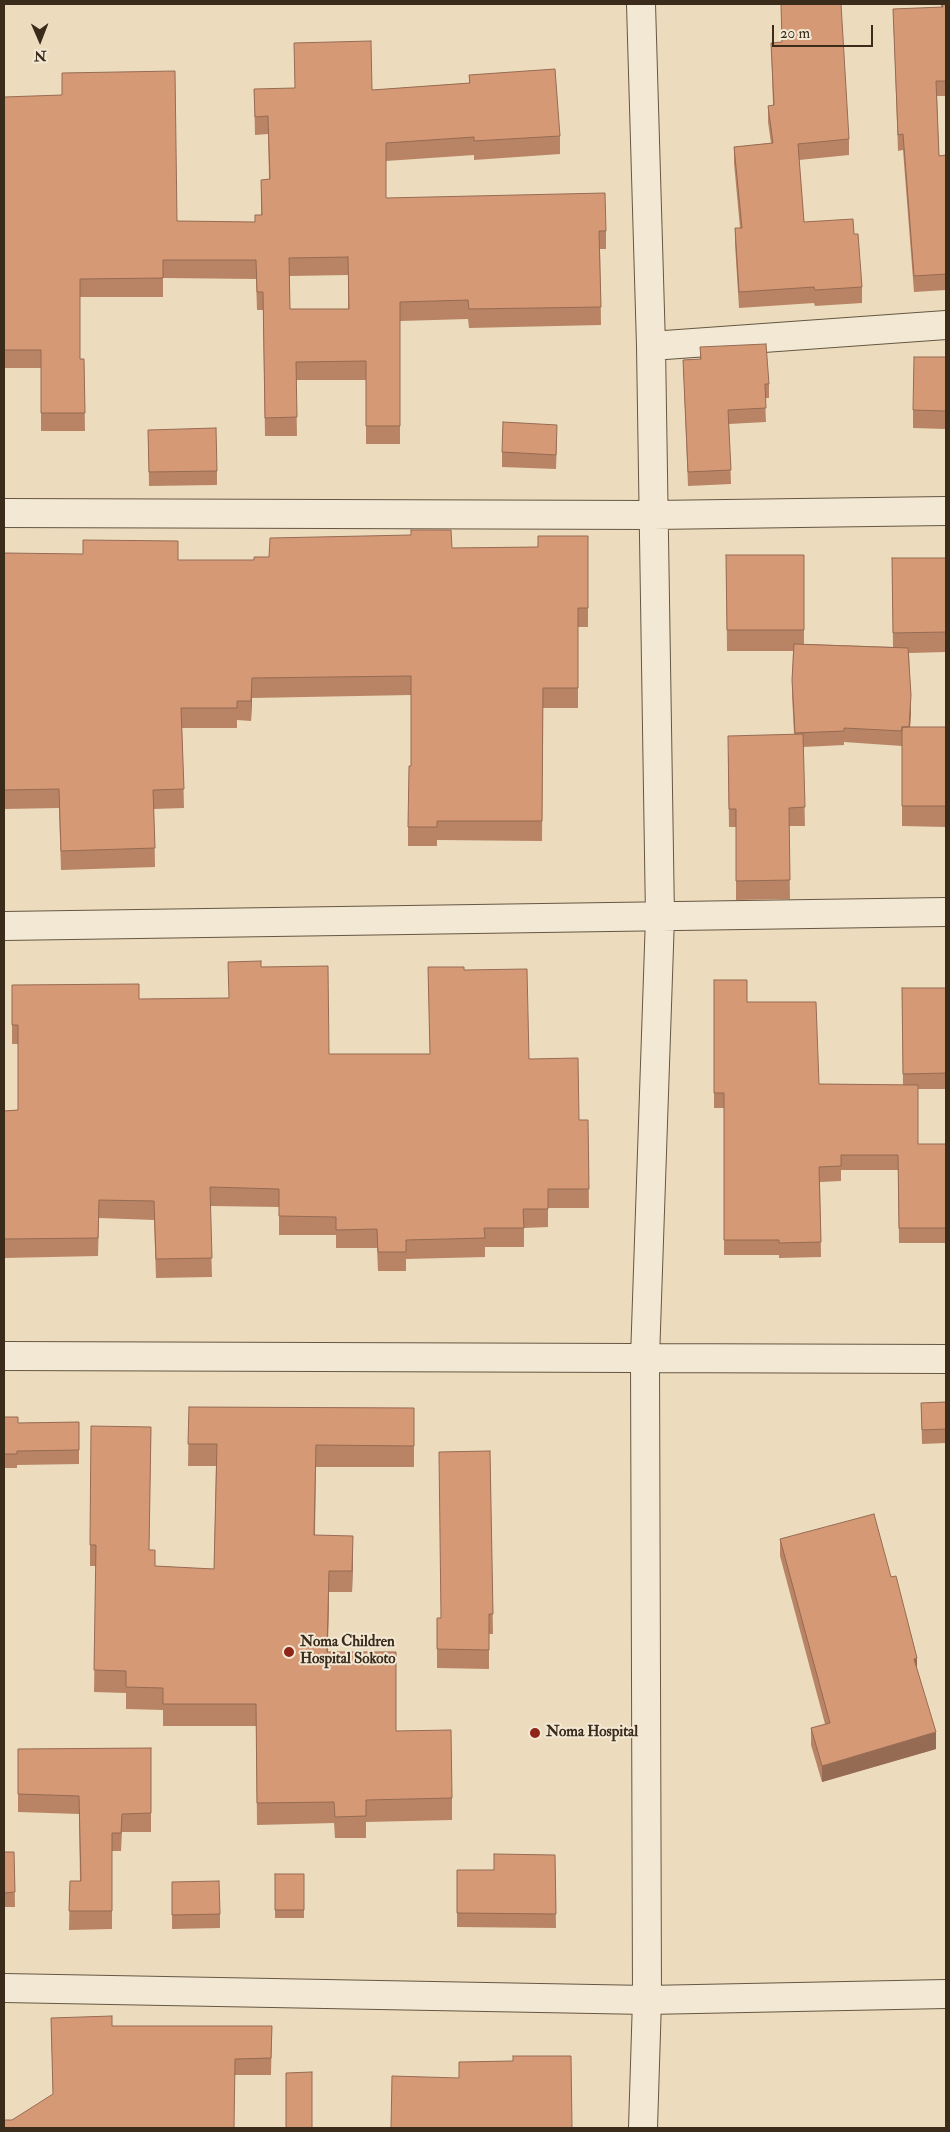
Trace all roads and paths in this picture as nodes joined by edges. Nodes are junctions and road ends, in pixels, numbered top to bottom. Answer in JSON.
{"nodes":[{"id":1,"x":641,"y":4,"type":"edge"},
{"id":2,"x":946,"y":325,"type":"edge"},
{"id":3,"x":651,"y":346,"type":"junction"},
{"id":4,"x":946,"y":511,"type":"edge"},
{"id":5,"x":4,"y":513,"type":"edge"},
{"id":6,"x":653,"y":515,"type":"junction"},
{"id":7,"x":946,"y":912,"type":"edge"},
{"id":8,"x":660,"y":917,"type":"junction"},
{"id":9,"x":4,"y":926,"type":"edge"},
{"id":10,"x":4,"y":1356,"type":"edge"},
{"id":11,"x":645,"y":1358,"type":"junction"},
{"id":12,"x":946,"y":1359,"type":"edge"},
{"id":13,"x":4,"y":1988,"type":"edge"},
{"id":14,"x":946,"y":1994,"type":"edge"},
{"id":15,"x":647,"y":2000,"type":"junction"},
{"id":16,"x":643,"y":2128,"type":"edge"}],
"edges":[{"from":1,"to":3,"type":"street"},
{"from":2,"to":3,"type":"street"},
{"from":3,"to":6,"type":"street"},
{"from":4,"to":6,"type":"street"},
{"from":5,"to":6,"type":"street"},
{"from":6,"to":8,"type":"street"},
{"from":7,"to":8,"type":"street"},
{"from":8,"to":9,"type":"street"},
{"from":8,"to":11,"type":"street"},
{"from":10,"to":11,"type":"street"},
{"from":11,"to":12,"type":"street"},
{"from":11,"to":15,"type":"street"},
{"from":13,"to":15,"type":"street"},
{"from":14,"to":15,"type":"street"},
{"from":15,"to":16,"type":"street"}]}
